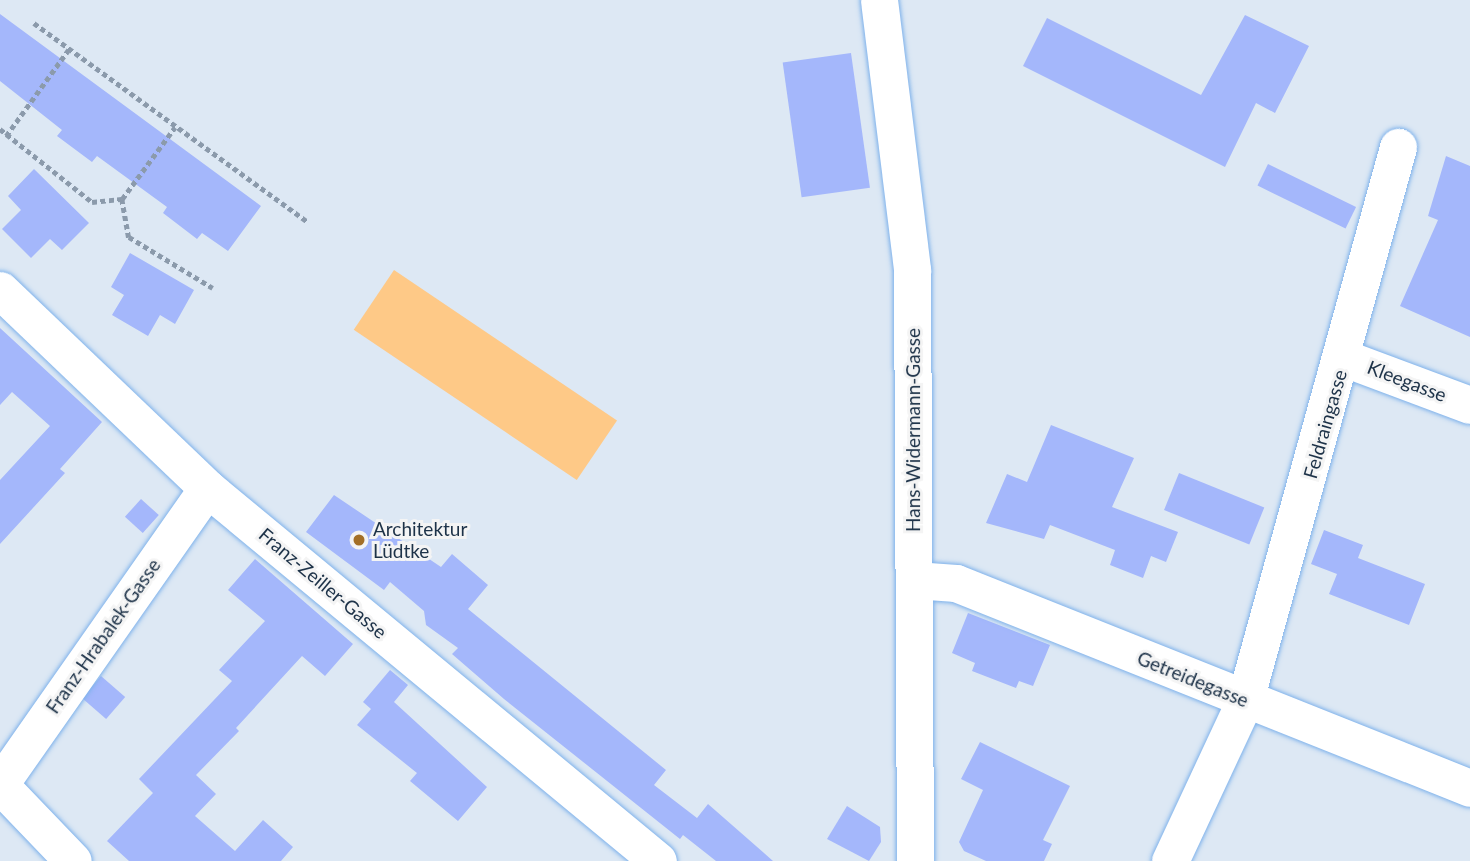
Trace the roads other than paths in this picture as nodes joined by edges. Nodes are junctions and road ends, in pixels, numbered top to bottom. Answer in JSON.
{"nodes":[{"id":1,"x":879,"y":0,"type":"edge"},
{"id":2,"x":1398,"y":147,"type":"dead end"},
{"id":3,"x":0,"y":290,"type":"edge"},
{"id":4,"x":1344,"y":358,"type":"junction"},
{"id":5,"x":1470,"y":405,"type":"edge"},
{"id":6,"x":207,"y":488,"type":"junction"},
{"id":7,"x":914,"y":580,"type":"junction"},
{"id":8,"x":1245,"y":700,"type":"junction"},
{"id":9,"x":0,"y":784,"type":"edge"},
{"id":10,"x":1470,"y":788,"type":"edge"},
{"id":11,"x":73,"y":861,"type":"edge"},
{"id":12,"x":658,"y":861,"type":"edge"},
{"id":13,"x":915,"y":861,"type":"edge"},
{"id":14,"x":1170,"y":861,"type":"edge"}],
"edges":[{"from":1,"to":7,"type":"street","name":"Hans-Widermann-Gasse"},
{"from":2,"to":4,"type":"street","name":"Feldraingasse"},
{"from":3,"to":6,"type":"street","name":"Franz-Zeiller-Gasse"},
{"from":4,"to":5,"type":"street","name":"Kleegasse"},
{"from":4,"to":8,"type":"street","name":"Feldraingasse"},
{"from":6,"to":9,"type":"street","name":"Franz-Hrabalek-Gasse"},
{"from":6,"to":12,"type":"street","name":"Franz-Zeiller-Gasse"},
{"from":7,"to":8,"type":"street","name":"Getreidegasse"},
{"from":7,"to":13,"type":"street","name":"Hans-Widermann-Gasse"},
{"from":8,"to":10,"type":"street","name":"Getreidegasse"},
{"from":8,"to":14,"type":"street","name":"Feldraingasse"},
{"from":9,"to":11,"type":"street"}]}
